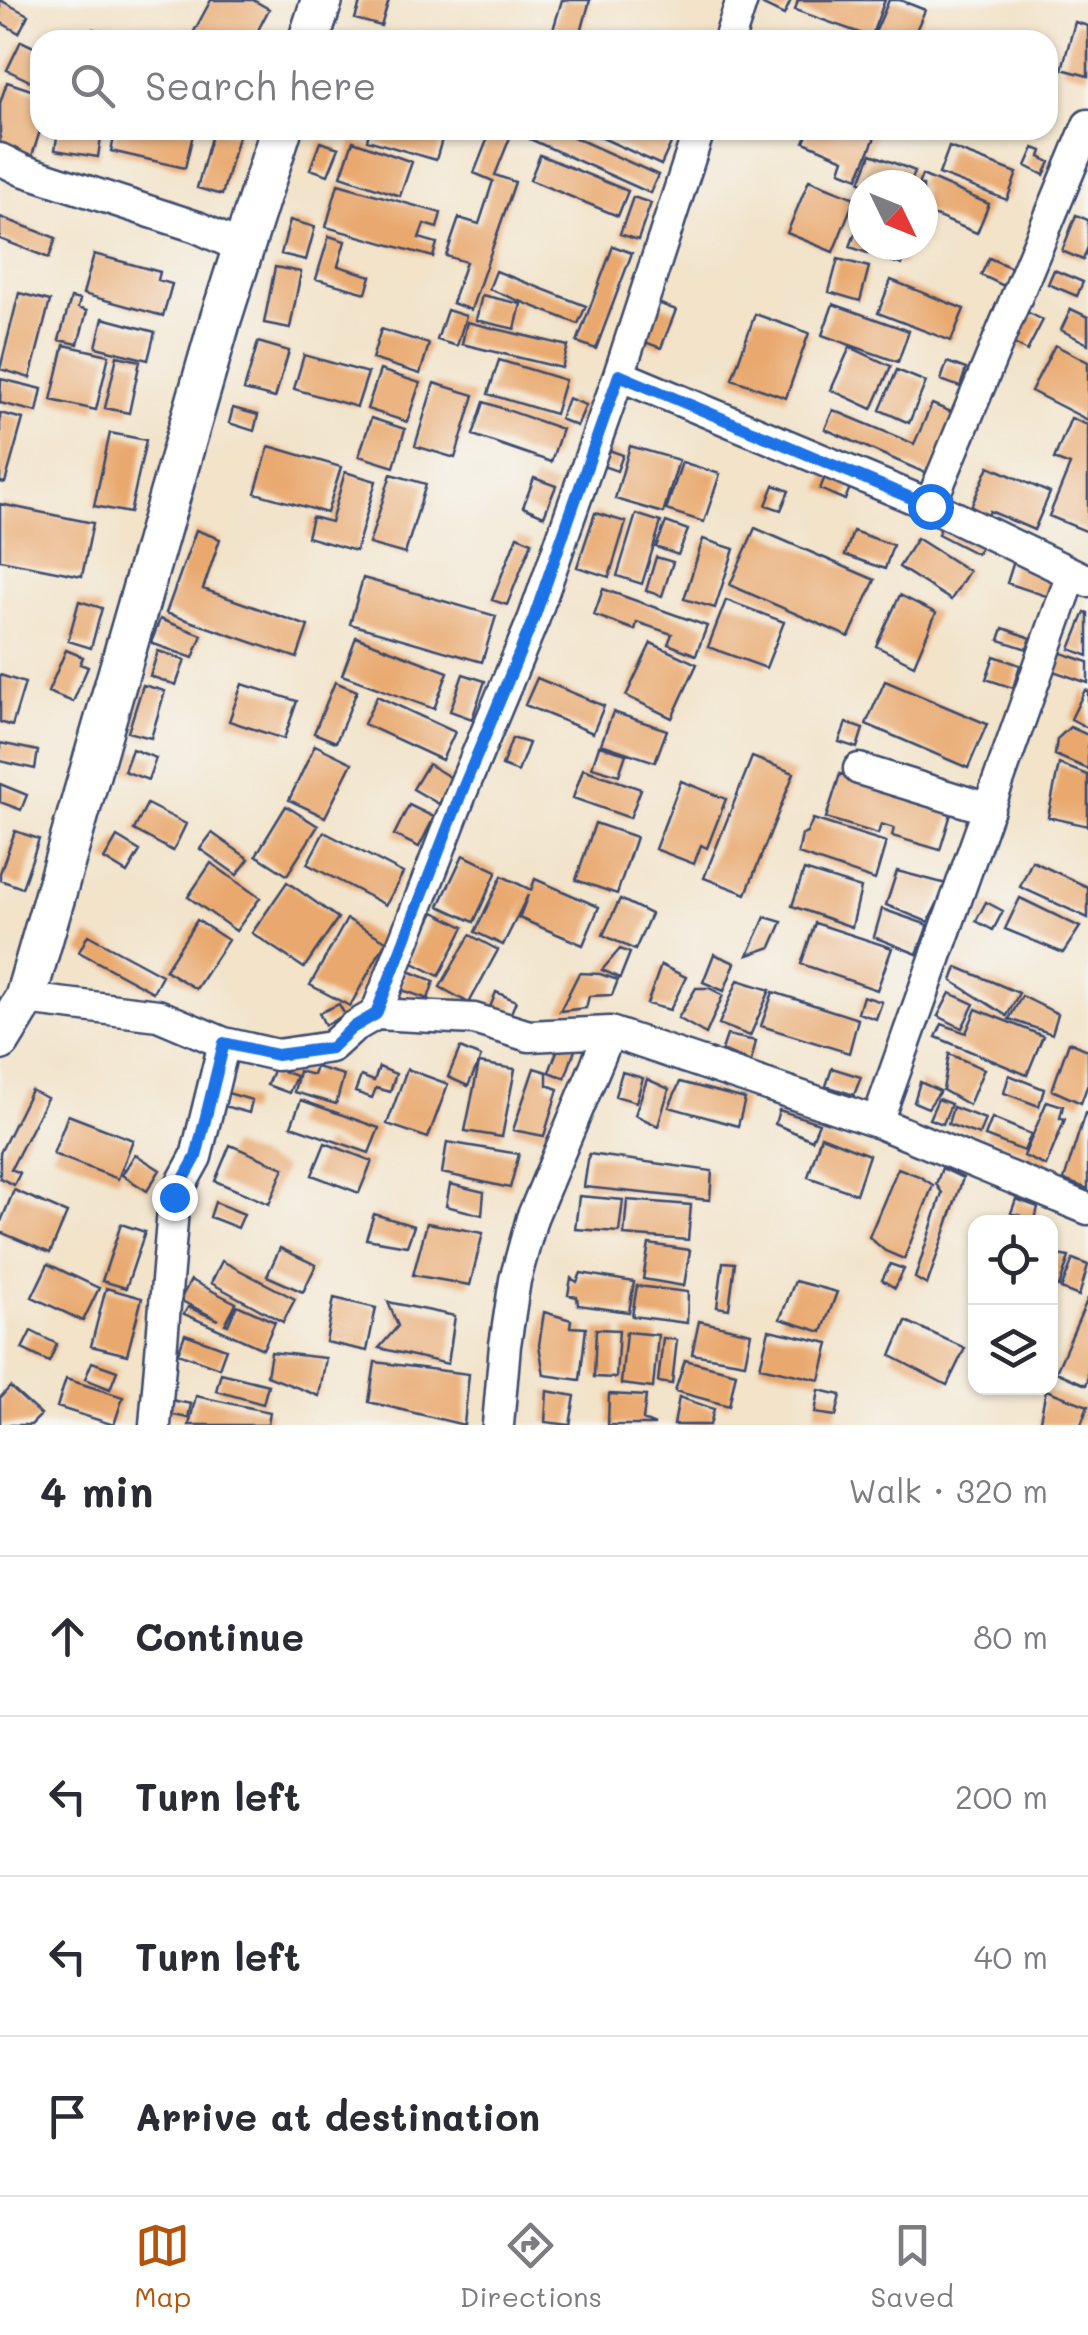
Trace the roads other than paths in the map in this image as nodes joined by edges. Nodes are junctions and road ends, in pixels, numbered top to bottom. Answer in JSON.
{"nodes":[{"id":1,"x":322,"y":0,"type":"edge"},
{"id":2,"x":742,"y":0,"type":"edge"},
{"id":3,"x":313,"y":30,"type":"edge"},
{"id":4,"x":732,"y":30,"type":"edge"},
{"id":5,"x":1088,"y":125,"type":"edge"},
{"id":6,"x":278,"y":140,"type":"edge"},
{"id":7,"x":696,"y":140,"type":"edge"},
{"id":8,"x":0,"y":159,"type":"edge"},
{"id":9,"x":244,"y":248,"type":"junction"},
{"id":10,"x":619,"y":375,"type":"junction"},
{"id":11,"x":930,"y":506,"type":"junction"},
{"id":12,"x":1080,"y":577,"type":"edge"},
{"id":13,"x":859,"y":769,"type":"dead end"},
{"id":14,"x":989,"y":809,"type":"junction"},
{"id":15,"x":25,"y":999,"type":"junction"},
{"id":16,"x":376,"y":1014,"type":"junction"},
{"id":17,"x":610,"y":1032,"type":"junction"},
{"id":18,"x":0,"y":1040,"type":"edge"},
{"id":19,"x":224,"y":1043,"type":"junction"},
{"id":20,"x":876,"y":1122,"type":"junction"},
{"id":21,"x":1088,"y":1209,"type":"edge"},
{"id":22,"x":155,"y":1425,"type":"edge"},
{"id":23,"x":498,"y":1425,"type":"edge"}],
"edges":[{"from":1,"to":3,"type":"street"},
{"from":2,"to":4,"type":"street"},
{"from":5,"to":11,"type":"street"},
{"from":6,"to":9,"type":"street"},
{"from":7,"to":10,"type":"street"},
{"from":8,"to":9,"type":"street"},
{"from":9,"to":15,"type":"street"},
{"from":10,"to":11,"type":"street"},
{"from":10,"to":16,"type":"street"},
{"from":11,"to":12,"type":"street"},
{"from":12,"to":14,"type":"street"},
{"from":13,"to":14,"type":"street"},
{"from":14,"to":20,"type":"street"},
{"from":15,"to":18,"type":"street"},
{"from":15,"to":19,"type":"street"},
{"from":16,"to":17,"type":"street"},
{"from":16,"to":19,"type":"street"},
{"from":17,"to":20,"type":"street"},
{"from":17,"to":23,"type":"street"},
{"from":19,"to":22,"type":"street"},
{"from":20,"to":21,"type":"street"}]}
